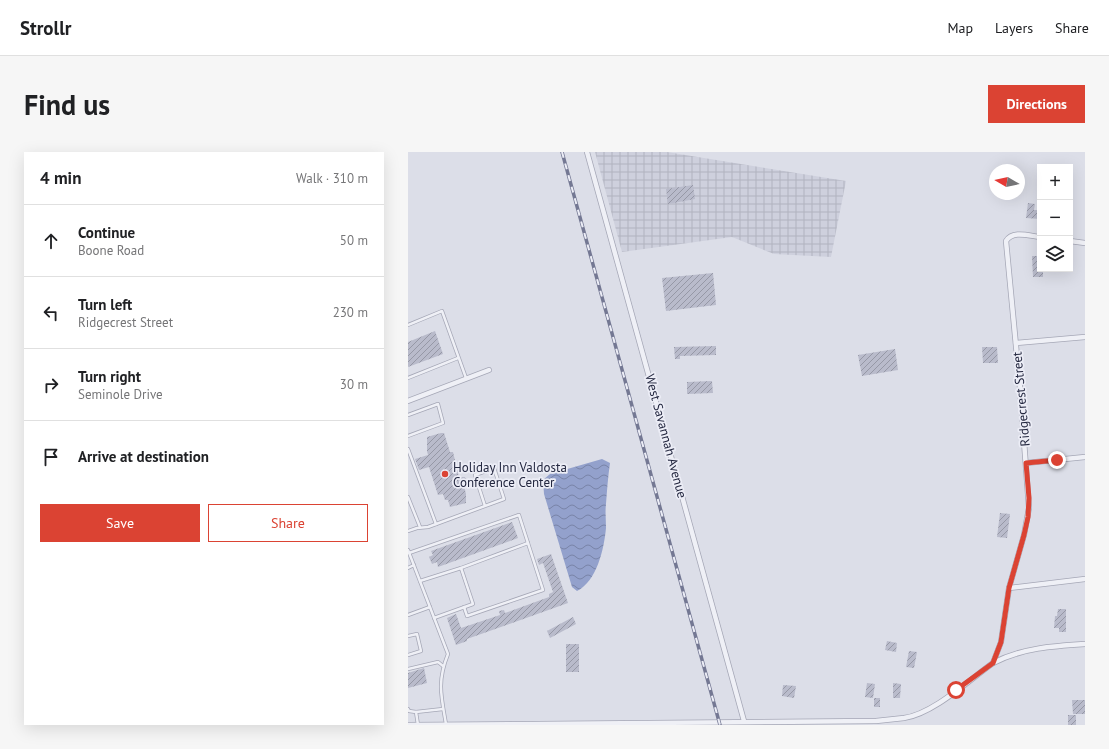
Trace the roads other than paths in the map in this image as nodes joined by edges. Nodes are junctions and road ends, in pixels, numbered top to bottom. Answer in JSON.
{"nodes":[{"id":1,"x":587,"y":152,"type":"edge"},
{"id":2,"x":1037,"y":237,"type":"edge"},
{"id":3,"x":1073,"y":241,"type":"edge"},
{"id":4,"x":1085,"y":243,"type":"edge"},
{"id":5,"x":408,"y":325,"type":"edge"},
{"id":6,"x":1085,"y":337,"type":"edge"},
{"id":7,"x":1016,"y":343,"type":"junction"},
{"id":8,"x":458,"y":358,"type":"junction"},
{"id":9,"x":489,"y":370,"type":"dead end"},
{"id":10,"x":408,"y":378,"type":"edge"},
{"id":11,"x":466,"y":379,"type":"junction"},
{"id":12,"x":408,"y":401,"type":"edge"},
{"id":13,"x":408,"y":415,"type":"edge"},
{"id":14,"x":408,"y":436,"type":"edge"},
{"id":15,"x":408,"y":449,"type":"edge"},
{"id":16,"x":1085,"y":457,"type":"edge"},
{"id":17,"x":1026,"y":463,"type":"junction"},
{"id":18,"x":408,"y":497,"type":"edge"},
{"id":19,"x":485,"y":506,"type":"junction"},
{"id":20,"x":436,"y":524,"type":"junction"},
{"id":21,"x":420,"y":527,"type":"junction"},
{"id":22,"x":408,"y":531,"type":"edge"},
{"id":23,"x":528,"y":543,"type":"junction"},
{"id":24,"x":409,"y":551,"type":"edge"},
{"id":25,"x":414,"y":565,"type":"junction"},
{"id":26,"x":408,"y":568,"type":"edge"},
{"id":27,"x":461,"y":568,"type":"junction"},
{"id":28,"x":1085,"y":579,"type":"edge"},
{"id":29,"x":420,"y":582,"type":"junction"},
{"id":30,"x":1009,"y":588,"type":"junction"},
{"id":31,"x":430,"y":607,"type":"junction"},
{"id":32,"x":464,"y":607,"type":"junction"},
{"id":33,"x":408,"y":614,"type":"edge"},
{"id":34,"x":434,"y":618,"type":"junction"},
{"id":35,"x":408,"y":636,"type":"edge"},
{"id":36,"x":1085,"y":644,"type":"edge"},
{"id":37,"x":408,"y":655,"type":"edge"},
{"id":38,"x":993,"y":663,"type":"junction"},
{"id":39,"x":443,"y":666,"type":"junction"},
{"id":40,"x":408,"y":669,"type":"edge"},
{"id":41,"x":408,"y":709,"type":"edge"},
{"id":42,"x":443,"y":709,"type":"junction"},
{"id":43,"x":416,"y":712,"type":"junction"},
{"id":44,"x":744,"y":721,"type":"junction"},
{"id":45,"x":408,"y":725,"type":"edge"},
{"id":46,"x":418,"y":725,"type":"edge"},
{"id":47,"x":446,"y":725,"type":"edge"}],
"edges":[{"from":1,"to":44,"type":"street","name":"West Savannah Avenue"},
{"from":2,"to":7,"type":"street","name":"Ridgecrest Street"},
{"from":3,"to":4,"type":"street"},
{"from":5,"to":8,"type":"lane"},
{"from":6,"to":7,"type":"street"},
{"from":7,"to":17,"type":"street","name":"Ridgecrest Street"},
{"from":8,"to":10,"type":"lane"},
{"from":8,"to":11,"type":"lane"},
{"from":9,"to":11,"type":"street"},
{"from":11,"to":12,"type":"street"},
{"from":13,"to":14,"type":"lane"},
{"from":15,"to":20,"type":"lane"},
{"from":16,"to":17,"type":"street"},
{"from":17,"to":30,"type":"street","name":"Ridgecrest Street"},
{"from":18,"to":21,"type":"lane"},
{"from":19,"to":19,"type":"lane"},
{"from":19,"to":20,"type":"lane"},
{"from":20,"to":21,"type":"lane"},
{"from":21,"to":22,"type":"lane"},
{"from":23,"to":24,"type":"lane"},
{"from":23,"to":27,"type":"lane"},
{"from":23,"to":32,"type":"lane"},
{"from":24,"to":25,"type":"lane"},
{"from":25,"to":26,"type":"lane"},
{"from":25,"to":29,"type":"lane"},
{"from":27,"to":29,"type":"lane"},
{"from":27,"to":32,"type":"lane"},
{"from":28,"to":30,"type":"street"},
{"from":29,"to":31,"type":"lane"},
{"from":30,"to":38,"type":"street","name":"Ridgecrest Street"},
{"from":31,"to":33,"type":"lane"},
{"from":31,"to":34,"type":"lane"},
{"from":32,"to":34,"type":"lane"},
{"from":34,"to":39,"type":"lane"},
{"from":35,"to":37,"type":"lane"},
{"from":36,"to":38,"type":"street"},
{"from":38,"to":44,"type":"street"},
{"from":39,"to":40,"type":"lane"},
{"from":39,"to":42,"type":"lane"},
{"from":41,"to":43,"type":"lane"},
{"from":42,"to":43,"type":"lane"},
{"from":42,"to":47,"type":"lane"},
{"from":43,"to":46,"type":"lane"},
{"from":44,"to":47,"type":"street"},
{"from":45,"to":46,"type":"street"},
{"from":46,"to":47,"type":"street"}]}
